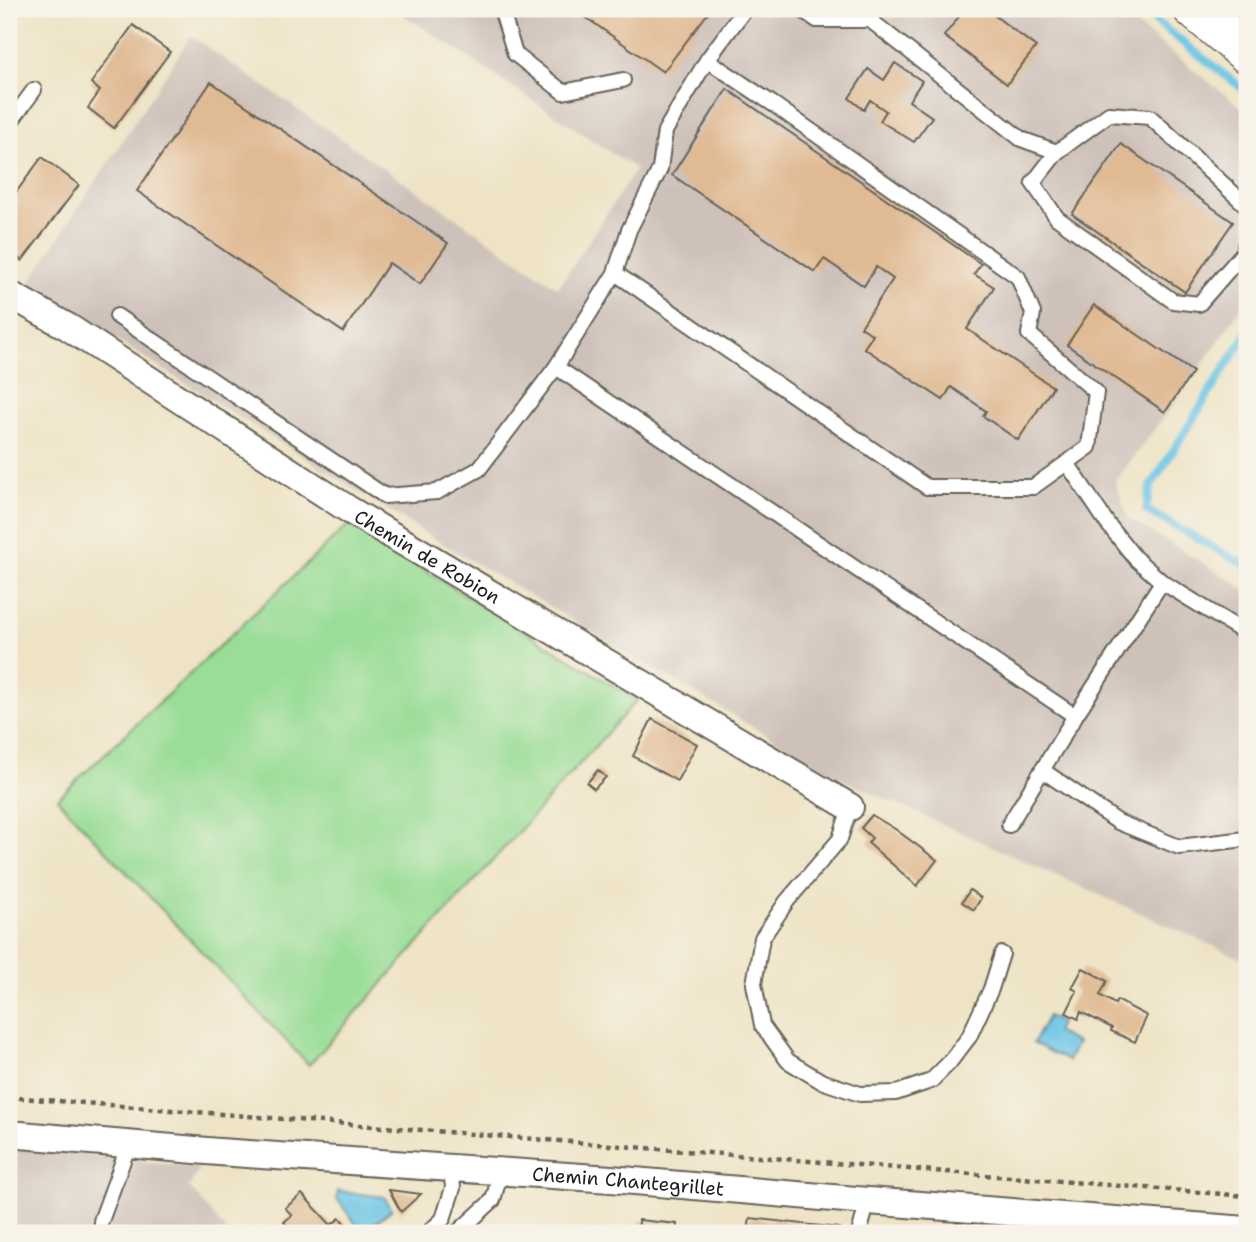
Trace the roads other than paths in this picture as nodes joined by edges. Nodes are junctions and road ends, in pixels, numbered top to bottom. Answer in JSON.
{"nodes":[{"id":1,"x":504,"y":9,"type":"edge"},
{"id":2,"x":745,"y":9,"type":"edge"},
{"id":3,"x":801,"y":9,"type":"edge"},
{"id":4,"x":1184,"y":9,"type":"edge"},
{"id":5,"x":1192,"y":9,"type":"edge"},
{"id":6,"x":1237,"y":34,"type":"edge"},
{"id":7,"x":707,"y":60,"type":"junction"},
{"id":8,"x":623,"y":80,"type":"dead end"},
{"id":9,"x":34,"y":90,"type":"dead end"},
{"id":10,"x":9,"y":124,"type":"edge"},
{"id":11,"x":1057,"y":152,"type":"junction"},
{"id":12,"x":1247,"y":206,"type":"edge"},
{"id":13,"x":1247,"y":237,"type":"edge"},
{"id":14,"x":615,"y":273,"type":"junction"},
{"id":15,"x":9,"y":294,"type":"edge"},
{"id":16,"x":117,"y":316,"type":"dead end"},
{"id":17,"x":556,"y":366,"type":"junction"},
{"id":18,"x":1067,"y":463,"type":"junction"},
{"id":19,"x":1162,"y":582,"type":"junction"},
{"id":20,"x":1247,"y":634,"type":"edge"},
{"id":21,"x":1075,"y":716,"type":"junction"},
{"id":22,"x":1042,"y":770,"type":"junction"},
{"id":23,"x":850,"y":807,"type":"joint"},
{"id":24,"x":1009,"y":825,"type":"dead end"},
{"id":25,"x":1247,"y":836,"type":"edge"},
{"id":26,"x":1002,"y":954,"type":"dead end"},
{"id":27,"x":9,"y":1134,"type":"edge"},
{"id":28,"x":129,"y":1144,"type":"junction"},
{"id":29,"x":451,"y":1167,"type":"junction"},
{"id":30,"x":501,"y":1171,"type":"junction"},
{"id":31,"x":868,"y":1201,"type":"junction"},
{"id":32,"x":101,"y":1221,"type":"dead end"},
{"id":33,"x":1247,"y":1230,"type":"edge"},
{"id":34,"x":428,"y":1233,"type":"edge"},
{"id":35,"x":457,"y":1233,"type":"edge"},
{"id":36,"x":859,"y":1233,"type":"edge"}],
"edges":[{"from":1,"to":8,"type":"lane"},
{"from":2,"to":7,"type":"lane"},
{"from":3,"to":11,"type":"lane"},
{"from":4,"to":6,"type":"main road"},
{"from":5,"to":6,"type":"main road"},
{"from":7,"to":14,"type":"lane"},
{"from":7,"to":18,"type":"lane"},
{"from":9,"to":10,"type":"lane"},
{"from":11,"to":12,"type":"lane"},
{"from":11,"to":13,"type":"lane"},
{"from":14,"to":17,"type":"lane"},
{"from":14,"to":18,"type":"lane"},
{"from":15,"to":23,"type":"street","name":"Chemin de Robion"},
{"from":16,"to":17,"type":"lane"},
{"from":17,"to":21,"type":"lane"},
{"from":18,"to":19,"type":"lane"},
{"from":19,"to":20,"type":"lane"},
{"from":19,"to":21,"type":"lane"},
{"from":21,"to":22,"type":"lane"},
{"from":22,"to":24,"type":"lane"},
{"from":22,"to":25,"type":"lane"},
{"from":23,"to":26,"type":"lane"},
{"from":27,"to":28,"type":"street","name":"Chemin Chantegrillet"},
{"from":28,"to":29,"type":"street","name":"Chemin Chantegrillet"},
{"from":28,"to":32,"type":"lane"},
{"from":29,"to":30,"type":"street","name":"Chemin Chantegrillet"},
{"from":29,"to":34,"type":"lane"},
{"from":30,"to":31,"type":"street","name":"Chemin Chantegrillet"},
{"from":30,"to":35,"type":"lane"},
{"from":31,"to":33,"type":"street","name":"Chemin Chantegrillet"},
{"from":31,"to":36,"type":"lane"}]}
